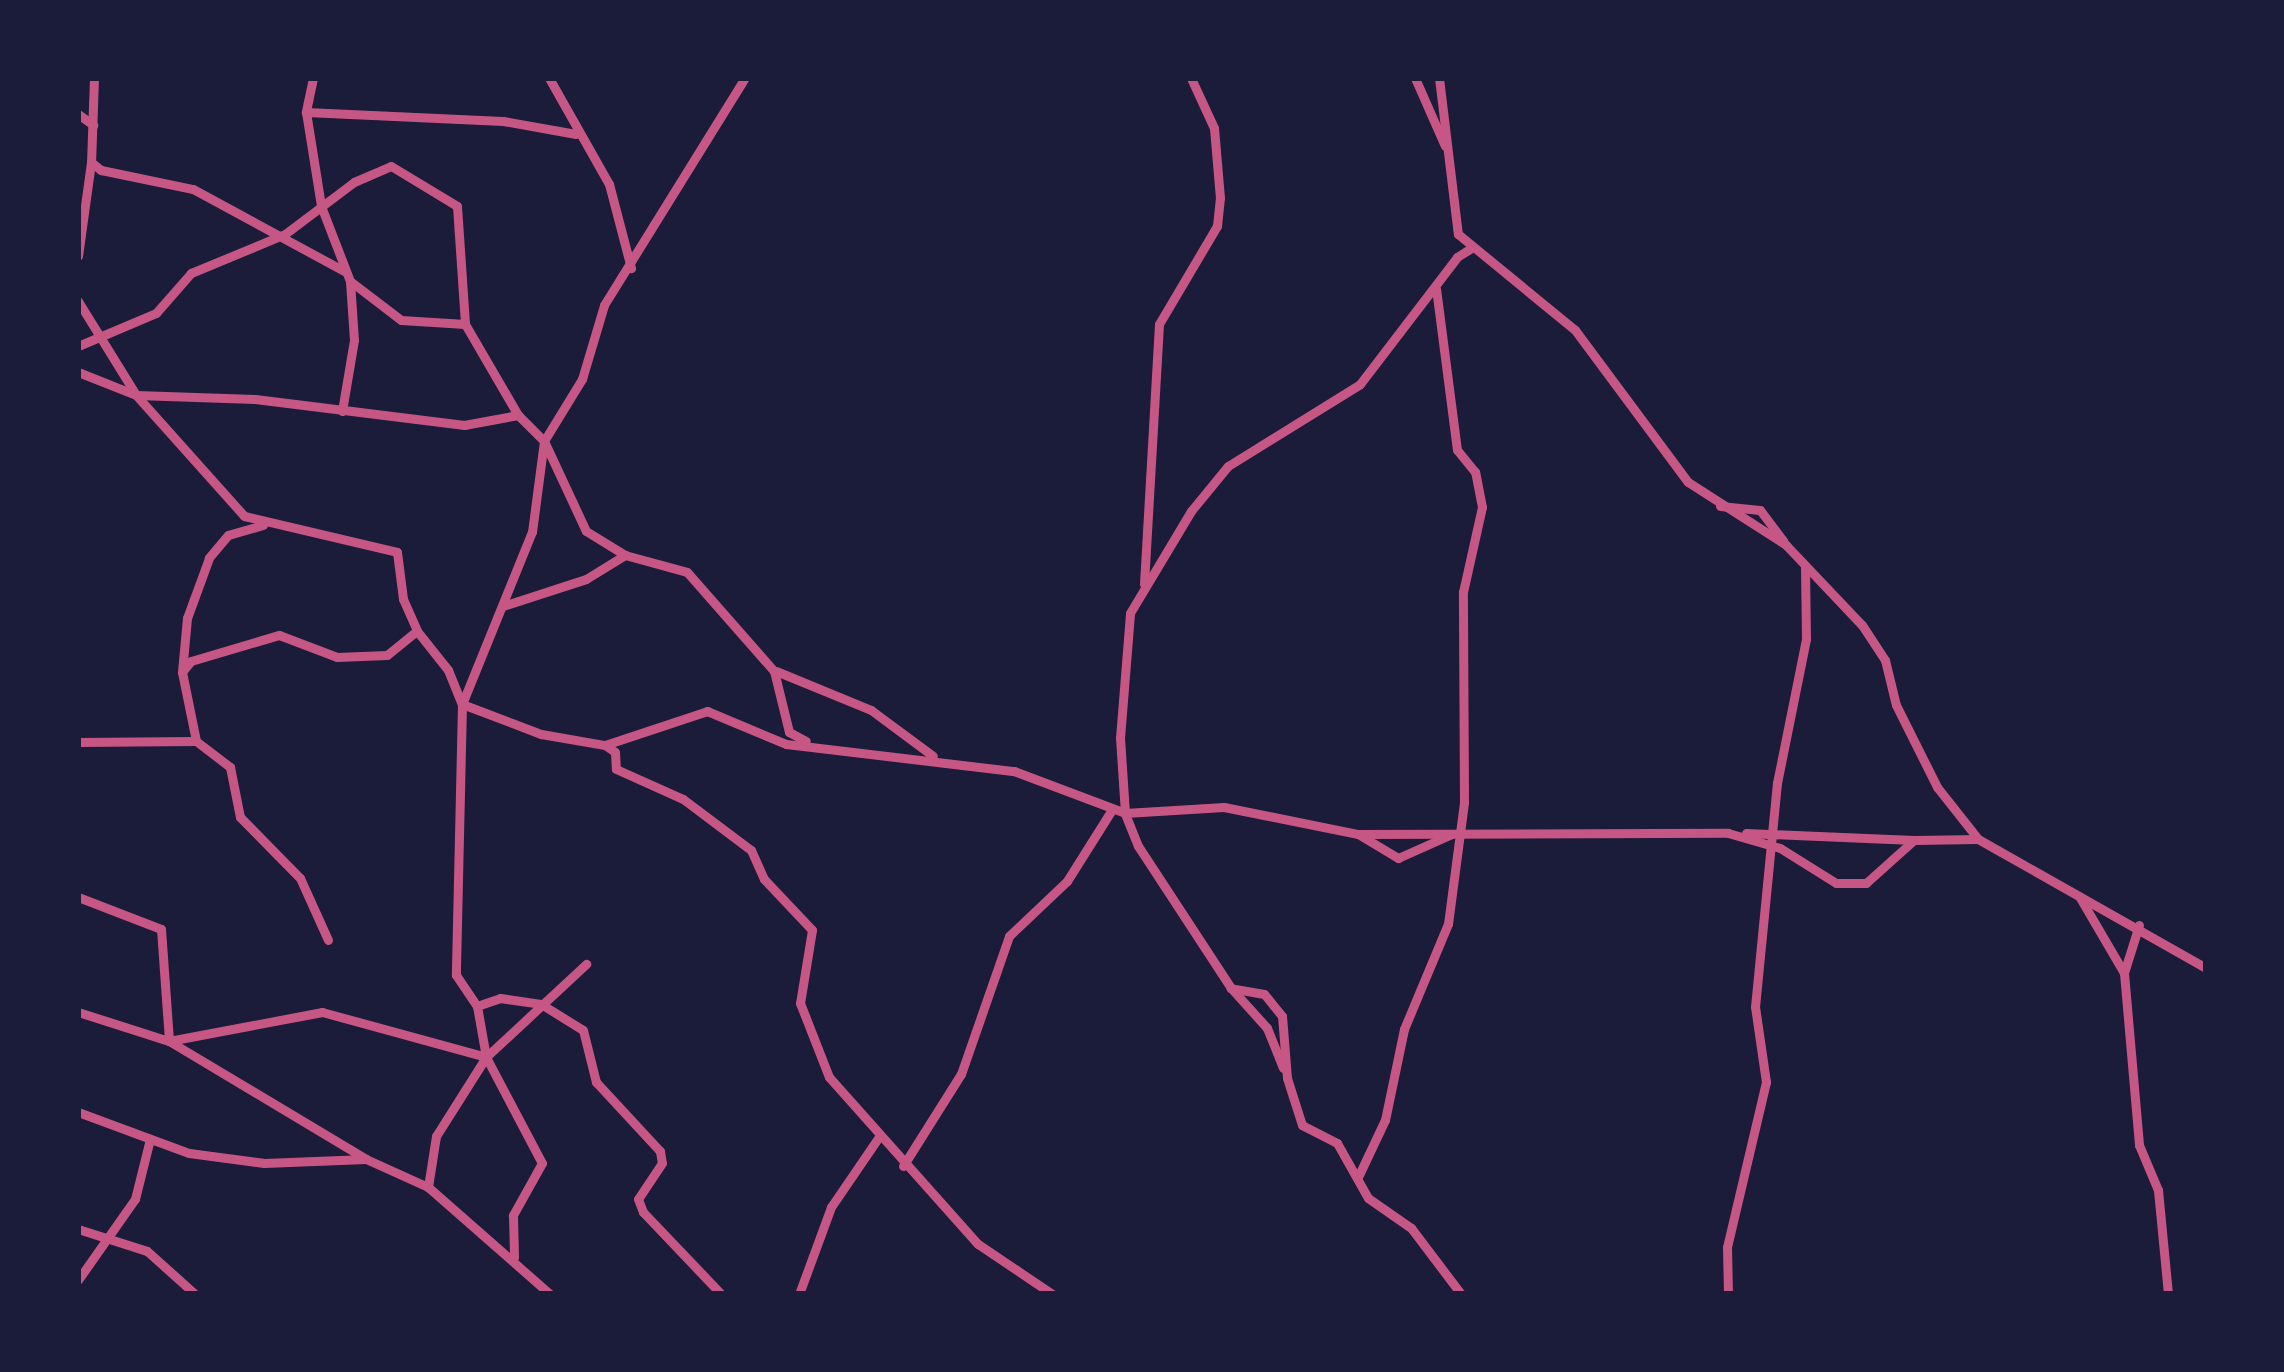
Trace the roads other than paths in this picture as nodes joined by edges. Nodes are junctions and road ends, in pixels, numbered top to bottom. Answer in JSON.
{"nodes":[{"id":1,"x":94,"y":78,"type":"edge"},
{"id":2,"x":313,"y":78,"type":"edge"},
{"id":3,"x":549,"y":78,"type":"edge"},
{"id":4,"x":745,"y":78,"type":"edge"},
{"id":5,"x":1191,"y":78,"type":"edge"},
{"id":6,"x":1415,"y":78,"type":"edge"},
{"id":7,"x":1439,"y":78,"type":"edge"},
{"id":8,"x":306,"y":112,"type":"junction"},
{"id":9,"x":78,"y":114,"type":"edge"},
{"id":10,"x":93,"y":125,"type":"junction"},
{"id":11,"x":576,"y":134,"type":"junction"},
{"id":12,"x":1447,"y":151,"type":"junction"},
{"id":13,"x":91,"y":162,"type":"junction"},
{"id":14,"x":321,"y":206,"type":"junction"},
{"id":15,"x":285,"y":234,"type":"junction"},
{"id":16,"x":1473,"y":247,"type":"junction"},
{"id":17,"x":78,"y":256,"type":"edge"},
{"id":18,"x":631,"y":268,"type":"junction"},
{"id":19,"x":347,"y":276,"type":"junction"},
{"id":20,"x":1436,"y":289,"type":"junction"},
{"id":21,"x":78,"y":301,"type":"edge"},
{"id":22,"x":465,"y":324,"type":"junction"},
{"id":23,"x":95,"y":338,"type":"junction"},
{"id":24,"x":78,"y":346,"type":"edge"},
{"id":25,"x":78,"y":372,"type":"edge"},
{"id":26,"x":136,"y":395,"type":"junction"},
{"id":27,"x":342,"y":411,"type":"junction"},
{"id":28,"x":518,"y":415,"type":"junction"},
{"id":29,"x":544,"y":441,"type":"junction"},
{"id":30,"x":1717,"y":506,"type":"junction"},
{"id":31,"x":263,"y":525,"type":"junction"},
{"id":32,"x":1786,"y":545,"type":"junction"},
{"id":33,"x":625,"y":555,"type":"junction"},
{"id":34,"x":1805,"y":567,"type":"junction"},
{"id":35,"x":1143,"y":591,"type":"junction"},
{"id":36,"x":503,"y":605,"type":"junction"},
{"id":37,"x":417,"y":631,"type":"junction"},
{"id":38,"x":774,"y":671,"type":"junction"},
{"id":39,"x":182,"y":672,"type":"junction"},
{"id":40,"x":462,"y":704,"type":"junction"},
{"id":41,"x":196,"y":741,"type":"junction"},
{"id":42,"x":78,"y":742,"type":"edge"},
{"id":43,"x":808,"y":742,"type":"junction"},
{"id":44,"x":604,"y":745,"type":"junction"},
{"id":45,"x":938,"y":759,"type":"junction"},
{"id":46,"x":1111,"y":811,"type":"junction"},
{"id":47,"x":1125,"y":813,"type":"junction"},
{"id":48,"x":1457,"y":831,"type":"junction"},
{"id":49,"x":1358,"y":834,"type":"junction"},
{"id":50,"x":1978,"y":839,"type":"junction"},
{"id":51,"x":1774,"y":840,"type":"junction"},
{"id":52,"x":1914,"y":841,"type":"junction"},
{"id":53,"x":2076,"y":892,"type":"junction"},
{"id":54,"x":78,"y":897,"type":"edge"},
{"id":55,"x":2139,"y":925,"type":"junction"},
{"id":56,"x":328,"y":940,"type":"dead end"},
{"id":57,"x":586,"y":964,"type":"dead end"},
{"id":58,"x":2206,"y":968,"type":"edge"},
{"id":59,"x":2125,"y":973,"type":"junction"},
{"id":60,"x":1231,"y":988,"type":"junction"},
{"id":61,"x":541,"y":1004,"type":"junction"},
{"id":62,"x":477,"y":1006,"type":"junction"},
{"id":63,"x":78,"y":1012,"type":"edge"},
{"id":64,"x":169,"y":1041,"type":"junction"},
{"id":65,"x":486,"y":1057,"type":"junction"},
{"id":66,"x":1287,"y":1078,"type":"junction"},
{"id":67,"x":78,"y":1112,"type":"edge"},
{"id":68,"x":878,"y":1138,"type":"junction"},
{"id":69,"x":150,"y":1139,"type":"junction"},
{"id":70,"x":366,"y":1160,"type":"junction"},
{"id":71,"x":903,"y":1166,"type":"junction"},
{"id":72,"x":1358,"y":1177,"type":"junction"},
{"id":73,"x":428,"y":1187,"type":"junction"},
{"id":74,"x":78,"y":1229,"type":"edge"},
{"id":75,"x":113,"y":1239,"type":"junction"},
{"id":76,"x":514,"y":1257,"type":"junction"},
{"id":77,"x":78,"y":1280,"type":"edge"},
{"id":78,"x":195,"y":1294,"type":"edge"},
{"id":79,"x":550,"y":1294,"type":"edge"},
{"id":80,"x":721,"y":1294,"type":"edge"},
{"id":81,"x":799,"y":1294,"type":"edge"},
{"id":82,"x":1052,"y":1294,"type":"edge"},
{"id":83,"x":1461,"y":1294,"type":"edge"},
{"id":84,"x":1728,"y":1294,"type":"edge"},
{"id":85,"x":2168,"y":1294,"type":"edge"}],
"edges":[{"from":1,"to":10,"type":"street"},
{"from":2,"to":8,"type":"street"},
{"from":3,"to":11,"type":"street"},
{"from":4,"to":18,"type":"street"},
{"from":5,"to":35,"type":"street"},
{"from":6,"to":12,"type":"street"},
{"from":7,"to":12,"type":"street"},
{"from":8,"to":11,"type":"street"},
{"from":8,"to":14,"type":"street"},
{"from":9,"to":10,"type":"street"},
{"from":10,"to":13,"type":"street"},
{"from":11,"to":18,"type":"street"},
{"from":12,"to":16,"type":"street"},
{"from":13,"to":15,"type":"street"},
{"from":13,"to":17,"type":"street"},
{"from":14,"to":15,"type":"street"},
{"from":14,"to":19,"type":"street"},
{"from":14,"to":22,"type":"street"},
{"from":15,"to":19,"type":"street"},
{"from":15,"to":23,"type":"street"},
{"from":16,"to":20,"type":"street"},
{"from":16,"to":30,"type":"street"},
{"from":18,"to":29,"type":"street"},
{"from":19,"to":22,"type":"street"},
{"from":19,"to":27,"type":"street"},
{"from":20,"to":35,"type":"street"},
{"from":20,"to":48,"type":"street"},
{"from":21,"to":23,"type":"street"},
{"from":22,"to":28,"type":"street"},
{"from":23,"to":24,"type":"street"},
{"from":23,"to":26,"type":"street"},
{"from":25,"to":26,"type":"street"},
{"from":26,"to":27,"type":"street"},
{"from":26,"to":31,"type":"street"},
{"from":27,"to":28,"type":"street"},
{"from":28,"to":29,"type":"street"},
{"from":29,"to":33,"type":"street"},
{"from":29,"to":36,"type":"street"},
{"from":30,"to":32,"type":"street"},
{"from":30,"to":32,"type":"street"},
{"from":31,"to":37,"type":"street"},
{"from":31,"to":39,"type":"street"},
{"from":32,"to":34,"type":"street"},
{"from":33,"to":36,"type":"street"},
{"from":33,"to":38,"type":"street"},
{"from":34,"to":50,"type":"street"},
{"from":34,"to":51,"type":"street"},
{"from":35,"to":47,"type":"street"},
{"from":36,"to":40,"type":"street"},
{"from":37,"to":39,"type":"street"},
{"from":37,"to":40,"type":"street"},
{"from":38,"to":43,"type":"street"},
{"from":38,"to":45,"type":"street"},
{"from":39,"to":41,"type":"street"},
{"from":40,"to":44,"type":"street"},
{"from":40,"to":62,"type":"street"},
{"from":41,"to":42,"type":"street"},
{"from":41,"to":56,"type":"street"},
{"from":43,"to":44,"type":"street"},
{"from":43,"to":45,"type":"street"},
{"from":44,"to":68,"type":"street"},
{"from":45,"to":46,"type":"street"},
{"from":46,"to":47,"type":"street"},
{"from":46,"to":71,"type":"street"},
{"from":47,"to":49,"type":"street"},
{"from":47,"to":60,"type":"street"},
{"from":48,"to":49,"type":"street"},
{"from":48,"to":49,"type":"street"},
{"from":48,"to":51,"type":"street"},
{"from":48,"to":72,"type":"street"},
{"from":50,"to":52,"type":"street"},
{"from":50,"to":53,"type":"street"},
{"from":51,"to":52,"type":"street"},
{"from":51,"to":52,"type":"street"},
{"from":51,"to":84,"type":"street"},
{"from":53,"to":55,"type":"street"},
{"from":53,"to":59,"type":"street"},
{"from":54,"to":64,"type":"street"},
{"from":55,"to":58,"type":"street"},
{"from":55,"to":59,"type":"street"},
{"from":57,"to":61,"type":"street"},
{"from":59,"to":85,"type":"street"},
{"from":60,"to":66,"type":"street"},
{"from":60,"to":66,"type":"street"},
{"from":61,"to":62,"type":"street"},
{"from":61,"to":65,"type":"street"},
{"from":61,"to":80,"type":"street"},
{"from":62,"to":65,"type":"street"},
{"from":63,"to":64,"type":"street"},
{"from":64,"to":65,"type":"street"},
{"from":64,"to":70,"type":"street"},
{"from":65,"to":73,"type":"street"},
{"from":65,"to":76,"type":"street"},
{"from":66,"to":72,"type":"street"},
{"from":67,"to":69,"type":"street"},
{"from":68,"to":71,"type":"street"},
{"from":68,"to":81,"type":"street"},
{"from":69,"to":70,"type":"street"},
{"from":69,"to":75,"type":"street"},
{"from":70,"to":73,"type":"street"},
{"from":71,"to":82,"type":"street"},
{"from":72,"to":83,"type":"street"},
{"from":73,"to":76,"type":"street"},
{"from":74,"to":75,"type":"street"},
{"from":75,"to":77,"type":"street"},
{"from":75,"to":78,"type":"street"},
{"from":76,"to":79,"type":"street"}]}
